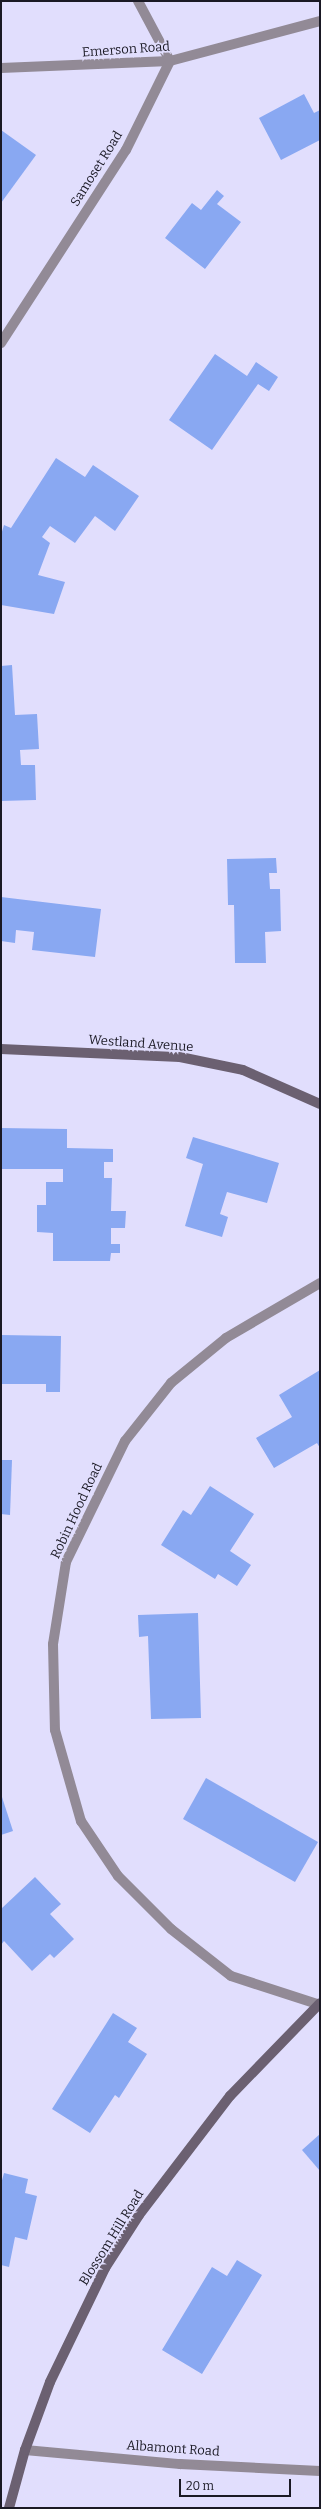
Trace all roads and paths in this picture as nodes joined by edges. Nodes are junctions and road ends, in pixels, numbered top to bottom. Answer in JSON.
{"nodes":[{"id":1,"x":138,"y":1,"type":"edge"},
{"id":2,"x":320,"y":21,"type":"edge"},
{"id":3,"x":170,"y":61,"type":"junction"},
{"id":4,"x":1,"y":68,"type":"edge"},
{"id":5,"x":1,"y":343,"type":"edge"},
{"id":6,"x":1,"y":1049,"type":"edge"},
{"id":7,"x":320,"y":1104,"type":"edge"},
{"id":8,"x":320,"y":1283,"type":"edge"},
{"id":9,"x":319,"y":2004,"type":"edge"},
{"id":10,"x":25,"y":2450,"type":"junction"},
{"id":11,"x":320,"y":2471,"type":"edge"},
{"id":12,"x":8,"y":2508,"type":"edge"}],
"edges":[{"from":1,"to":3,"type":"street"},
{"from":2,"to":3,"type":"street","name":"Emerson Road"},
{"from":3,"to":4,"type":"street","name":"Emerson Road"},
{"from":3,"to":5,"type":"street","name":"Samoset Road"},
{"from":6,"to":7,"type":"street","name":"Westland Avenue"},
{"from":8,"to":9,"type":"street","name":"Robin Hood Road"},
{"from":9,"to":10,"type":"street","name":"Blossom Hill Road"},
{"from":10,"to":11,"type":"street","name":"Albamont Road"},
{"from":10,"to":12,"type":"street","name":"Blossom Hill Road"}]}
